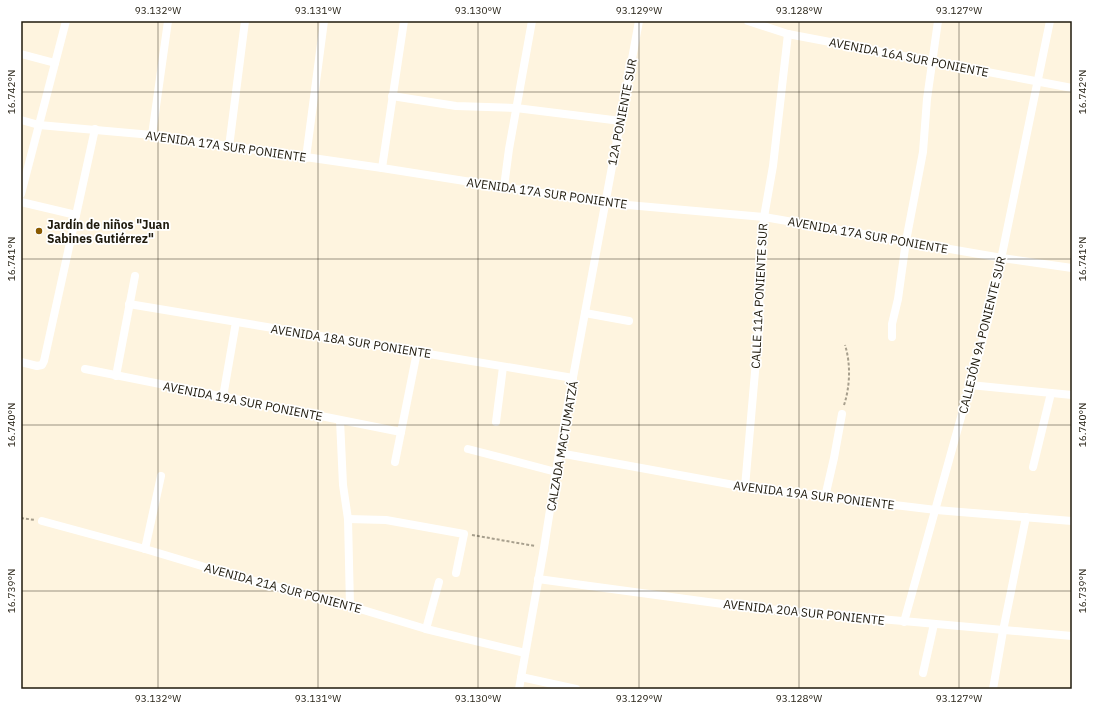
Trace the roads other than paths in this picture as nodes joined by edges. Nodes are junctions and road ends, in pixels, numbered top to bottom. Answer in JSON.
{"nodes":[{"id":1,"x":66,"y":21,"type":"edge"},
{"id":2,"x":168,"y":21,"type":"edge"},
{"id":3,"x":245,"y":21,"type":"edge"},
{"id":4,"x":324,"y":21,"type":"edge"},
{"id":5,"x":404,"y":21,"type":"edge"},
{"id":6,"x":532,"y":21,"type":"edge"},
{"id":7,"x":639,"y":21,"type":"edge"},
{"id":8,"x":748,"y":21,"type":"edge"},
{"id":9,"x":938,"y":21,"type":"edge"},
{"id":10,"x":1050,"y":21,"type":"edge"},
{"id":11,"x":788,"y":34,"type":"junction"},
{"id":12,"x":21,"y":54,"type":"edge"},
{"id":13,"x":932,"y":61,"type":"junction"},
{"id":14,"x":55,"y":63,"type":"junction"},
{"id":15,"x":1037,"y":81,"type":"junction"},
{"id":16,"x":1072,"y":88,"type":"edge"},
{"id":17,"x":392,"y":96,"type":"junction"},
{"id":18,"x":516,"y":108,"type":"junction"},
{"id":19,"x":21,"y":120,"type":"edge"},
{"id":20,"x":621,"y":121,"type":"junction"},
{"id":21,"x":39,"y":125,"type":"junction"},
{"id":22,"x":95,"y":129,"type":"junction"},
{"id":23,"x":152,"y":135,"type":"junction"},
{"id":24,"x":228,"y":146,"type":"junction"},
{"id":25,"x":306,"y":158,"type":"junction"},
{"id":26,"x":382,"y":168,"type":"junction"},
{"id":27,"x":504,"y":187,"type":"junction"},
{"id":28,"x":21,"y":194,"type":"edge"},
{"id":29,"x":21,"y":202,"type":"edge"},
{"id":30,"x":605,"y":203,"type":"junction"},
{"id":31,"x":76,"y":215,"type":"junction"},
{"id":32,"x":764,"y":217,"type":"junction"},
{"id":33,"x":906,"y":241,"type":"junction"},
{"id":34,"x":1002,"y":258,"type":"junction"},
{"id":35,"x":1072,"y":268,"type":"edge"},
{"id":36,"x":134,"y":276,"type":"dead end"},
{"id":37,"x":129,"y":304,"type":"junction"},
{"id":38,"x":585,"y":313,"type":"junction"},
{"id":39,"x":629,"y":321,"type":"dead end"},
{"id":40,"x":236,"y":322,"type":"junction"},
{"id":41,"x":892,"y":337,"type":"dead end"},
{"id":42,"x":417,"y":352,"type":"junction"},
{"id":43,"x":21,"y":362,"type":"edge"},
{"id":44,"x":503,"y":367,"type":"junction"},
{"id":45,"x":85,"y":369,"type":"dead end"},
{"id":46,"x":116,"y":376,"type":"junction"},
{"id":47,"x":574,"y":378,"type":"junction"},
{"id":48,"x":970,"y":385,"type":"junction"},
{"id":49,"x":1052,"y":393,"type":"junction"},
{"id":50,"x":1072,"y":395,"type":"edge"},
{"id":51,"x":223,"y":397,"type":"junction"},
{"id":52,"x":842,"y":414,"type":"road end"},
{"id":53,"x":340,"y":420,"type":"junction"},
{"id":54,"x":496,"y":422,"type":"dead end"},
{"id":55,"x":400,"y":432,"type":"junction"},
{"id":56,"x":468,"y":449,"type":"dead end"},
{"id":57,"x":559,"y":453,"type":"junction"},
{"id":58,"x":395,"y":462,"type":"dead end"},
{"id":59,"x":1033,"y":467,"type":"dead end"},
{"id":60,"x":556,"y":472,"type":"junction"},
{"id":61,"x":161,"y":476,"type":"dead end"},
{"id":62,"x":745,"y":487,"type":"junction"},
{"id":63,"x":825,"y":496,"type":"junction"},
{"id":64,"x":936,"y":510,"type":"junction"},
{"id":65,"x":1026,"y":517,"type":"junction"},
{"id":66,"x":348,"y":519,"type":"junction"},
{"id":67,"x":42,"y":521,"type":"road end"},
{"id":68,"x":1072,"y":521,"type":"edge"},
{"id":69,"x":145,"y":549,"type":"junction"},
{"id":70,"x":456,"y":574,"type":"dead end"},
{"id":71,"x":538,"y":579,"type":"junction"},
{"id":72,"x":439,"y":582,"type":"dead end"},
{"id":73,"x":350,"y":606,"type":"junction"},
{"id":74,"x":904,"y":622,"type":"junction"},
{"id":75,"x":934,"y":624,"type":"junction"},
{"id":76,"x":426,"y":629,"type":"junction"},
{"id":77,"x":1003,"y":631,"type":"junction"},
{"id":78,"x":1072,"y":636,"type":"edge"},
{"id":79,"x":525,"y":653,"type":"junction"},
{"id":80,"x":923,"y":672,"type":"dead end"},
{"id":81,"x":521,"y":677,"type":"junction"},
{"id":82,"x":519,"y":689,"type":"edge"},
{"id":83,"x":576,"y":689,"type":"edge"},
{"id":84,"x":993,"y":689,"type":"edge"}],
"edges":[{"from":1,"to":14,"type":"street"},
{"from":2,"to":23,"type":"street"},
{"from":3,"to":24,"type":"street"},
{"from":4,"to":25,"type":"street"},
{"from":5,"to":17,"type":"street"},
{"from":6,"to":18,"type":"street"},
{"from":7,"to":20,"type":"street","name":"12A PONIENTE SUR"},
{"from":8,"to":11,"type":"street","name":"AVENIDA 16A SUR PONIENTE"},
{"from":9,"to":13,"type":"street"},
{"from":10,"to":15,"type":"street","name":"CALLEJÓN 9A PONIENTE SUR"},
{"from":11,"to":13,"type":"street","name":"AVENIDA 16A SUR PONIENTE"},
{"from":11,"to":32,"type":"street","name":"CALLE 11A PONIENTE SUR"},
{"from":12,"to":14,"type":"street"},
{"from":13,"to":15,"type":"street","name":"AVENIDA 16A SUR PONIENTE"},
{"from":13,"to":33,"type":"street"},
{"from":14,"to":21,"type":"street"},
{"from":15,"to":16,"type":"street","name":"AVENIDA 16A SUR PONIENTE"},
{"from":15,"to":34,"type":"street","name":"CALLEJÓN 9A PONIENTE SUR"},
{"from":17,"to":18,"type":"street"},
{"from":17,"to":26,"type":"street"},
{"from":18,"to":20,"type":"street"},
{"from":18,"to":27,"type":"street"},
{"from":19,"to":21,"type":"street","name":"AVENIDA 17A SUR PONIENTE"},
{"from":20,"to":30,"type":"street","name":"12A PONIENTE SUR"},
{"from":21,"to":22,"type":"street","name":"AVENIDA 17A SUR PONIENTE"},
{"from":21,"to":28,"type":"street"},
{"from":22,"to":23,"type":"street","name":"AVENIDA 17A SUR PONIENTE"},
{"from":22,"to":31,"type":"street"},
{"from":23,"to":24,"type":"street","name":"AVENIDA 17A SUR PONIENTE"},
{"from":24,"to":25,"type":"street","name":"AVENIDA 17A SUR PONIENTE"},
{"from":25,"to":26,"type":"street","name":"AVENIDA 17A SUR PONIENTE"},
{"from":26,"to":27,"type":"street","name":"AVENIDA 17A SUR PONIENTE"},
{"from":27,"to":30,"type":"street","name":"AVENIDA 17A SUR PONIENTE"},
{"from":29,"to":31,"type":"street"},
{"from":30,"to":32,"type":"street","name":"AVENIDA 17A SUR PONIENTE"},
{"from":30,"to":38,"type":"street","name":"CALZADA MACTUMATZÁ"},
{"from":31,"to":43,"type":"street"},
{"from":32,"to":33,"type":"street","name":"AVENIDA 17A SUR PONIENTE"},
{"from":32,"to":62,"type":"street","name":"CALLE 11A PONIENTE SUR"},
{"from":33,"to":34,"type":"street","name":"AVENIDA 17A SUR PONIENTE"},
{"from":33,"to":41,"type":"street"},
{"from":34,"to":35,"type":"street","name":"AVENIDA 17A SUR PONIENTE"},
{"from":34,"to":48,"type":"street","name":"CALLEJÓN 9A PONIENTE SUR"},
{"from":36,"to":37,"type":"street"},
{"from":37,"to":40,"type":"street","name":"AVENIDA 18A SUR PONIENTE"},
{"from":37,"to":46,"type":"street"},
{"from":38,"to":39,"type":"street"},
{"from":38,"to":47,"type":"street","name":"CALZADA MACTUMATZÁ"},
{"from":40,"to":42,"type":"street","name":"AVENIDA 18A SUR PONIENTE"},
{"from":40,"to":51,"type":"street"},
{"from":42,"to":44,"type":"street","name":"AVENIDA 18A SUR PONIENTE"},
{"from":42,"to":55,"type":"street"},
{"from":44,"to":47,"type":"street","name":"AVENIDA 18A SUR PONIENTE"},
{"from":44,"to":54,"type":"street"},
{"from":45,"to":46,"type":"street","name":"AVENIDA 19A SUR PONIENTE"},
{"from":46,"to":51,"type":"street","name":"AVENIDA 19A SUR PONIENTE"},
{"from":47,"to":57,"type":"street","name":"CALZADA MACTUMATZÁ"},
{"from":48,"to":49,"type":"street"},
{"from":48,"to":64,"type":"street","name":"CALLEJÓN 9A PONIENTE SUR"},
{"from":49,"to":50,"type":"street"},
{"from":49,"to":59,"type":"street"},
{"from":51,"to":53,"type":"street","name":"AVENIDA 19A SUR PONIENTE"},
{"from":52,"to":63,"type":"street"},
{"from":53,"to":55,"type":"street","name":"AVENIDA 19A SUR PONIENTE"},
{"from":53,"to":66,"type":"street"},
{"from":55,"to":58,"type":"street"},
{"from":56,"to":60,"type":"street"},
{"from":57,"to":60,"type":"street","name":"CALZADA MACTUMATZÁ"},
{"from":57,"to":62,"type":"street","name":"AVENIDA 19A SUR PONIENTE"},
{"from":60,"to":71,"type":"street","name":"CALZADA MACTUMATZÁ"},
{"from":61,"to":69,"type":"street"},
{"from":62,"to":63,"type":"street","name":"AVENIDA 19A SUR PONIENTE"},
{"from":63,"to":64,"type":"street","name":"AVENIDA 19A SUR PONIENTE"},
{"from":64,"to":65,"type":"street","name":"AVENIDA 19A SUR PONIENTE"},
{"from":64,"to":74,"type":"street","name":"CALLEJÓN 9A PONIENTE SUR"},
{"from":65,"to":68,"type":"street","name":"AVENIDA 19A SUR PONIENTE"},
{"from":65,"to":77,"type":"street"},
{"from":66,"to":70,"type":"street"},
{"from":66,"to":73,"type":"street"},
{"from":67,"to":69,"type":"street","name":"AVENIDA 21A SUR PONIENTE"},
{"from":69,"to":73,"type":"street","name":"AVENIDA 21A SUR PONIENTE"},
{"from":71,"to":74,"type":"street","name":"AVENIDA 20A SUR PONIENTE"},
{"from":71,"to":79,"type":"street","name":"CALZADA MACTUMATZÁ"},
{"from":72,"to":76,"type":"street"},
{"from":73,"to":76,"type":"street","name":"AVENIDA 21A SUR PONIENTE"},
{"from":74,"to":75,"type":"street","name":"AVENIDA 20A SUR PONIENTE"},
{"from":75,"to":77,"type":"street","name":"AVENIDA 20A SUR PONIENTE"},
{"from":75,"to":80,"type":"street"},
{"from":76,"to":79,"type":"street","name":"AVENIDA 21A SUR PONIENTE"},
{"from":77,"to":78,"type":"street","name":"AVENIDA 20A SUR PONIENTE"},
{"from":77,"to":84,"type":"street"},
{"from":79,"to":81,"type":"street","name":"CALZADA MACTUMATZÁ"},
{"from":81,"to":82,"type":"street","name":"CALZADA MACTUMATZÁ"},
{"from":81,"to":83,"type":"street"}]}
